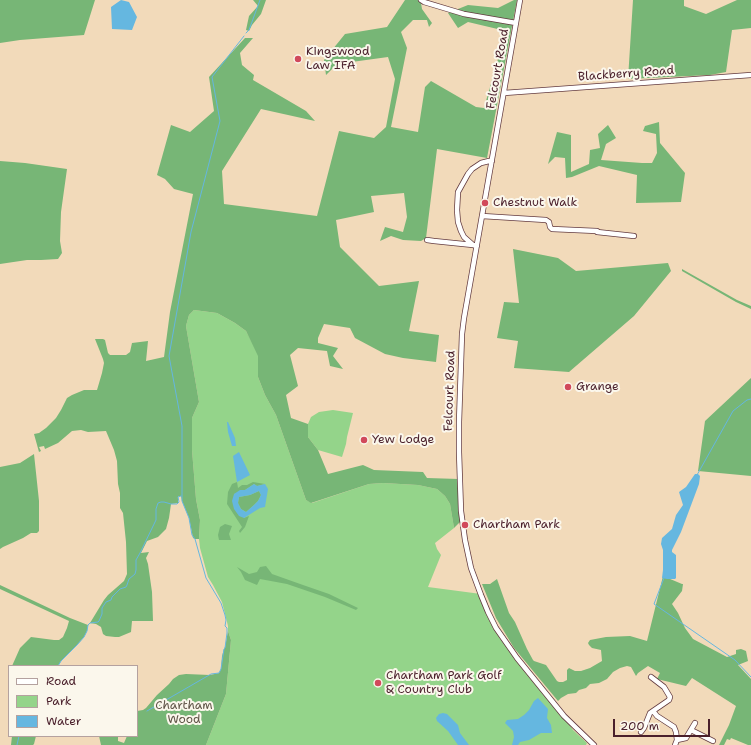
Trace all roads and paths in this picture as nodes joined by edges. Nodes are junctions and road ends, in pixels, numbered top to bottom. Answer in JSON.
{"nodes":[{"id":1,"x":421,"y":0,"type":"edge"},
{"id":2,"x":520,"y":0,"type":"edge"},
{"id":3,"x":516,"y":23,"type":"junction"},
{"id":4,"x":751,"y":75,"type":"edge"},
{"id":5,"x":504,"y":93,"type":"junction"},
{"id":6,"x":492,"y":161,"type":"junction"},
{"id":7,"x":482,"y":216,"type":"junction"},
{"id":8,"x":634,"y":236,"type":"dead end"},
{"id":9,"x":427,"y":240,"type":"dead end"},
{"id":10,"x":475,"y":245,"type":"junction"},
{"id":11,"x":651,"y":677,"type":"dead end"},
{"id":12,"x":654,"y":711,"type":"junction"},
{"id":13,"x":695,"y":723,"type":"dead end"},
{"id":14,"x":691,"y":730,"type":"junction"},
{"id":15,"x":641,"y":732,"type":"dead end"},
{"id":16,"x":713,"y":741,"type":"dead end"},
{"id":17,"x":676,"y":743,"type":"edge"},
{"id":18,"x":594,"y":745,"type":"edge"}],
"edges":[{"from":1,"to":3,"type":"street"},
{"from":2,"to":3,"type":"street","name":"Felcourt Road"},
{"from":3,"to":5,"type":"street","name":"Felcourt Road"},
{"from":4,"to":5,"type":"street","name":"Blackberry Road"},
{"from":5,"to":6,"type":"street","name":"Felcourt Road"},
{"from":6,"to":7,"type":"street","name":"Felcourt Road"},
{"from":6,"to":10,"type":"street"},
{"from":7,"to":8,"type":"street"},
{"from":7,"to":10,"type":"street","name":"Felcourt Road"},
{"from":9,"to":10,"type":"street"},
{"from":10,"to":18,"type":"street","name":"Felcourt Road"},
{"from":11,"to":12,"type":"street"},
{"from":12,"to":15,"type":"street"},
{"from":12,"to":17,"type":"street"},
{"from":13,"to":14,"type":"street"},
{"from":14,"to":16,"type":"street"},
{"from":14,"to":17,"type":"street"}]}
